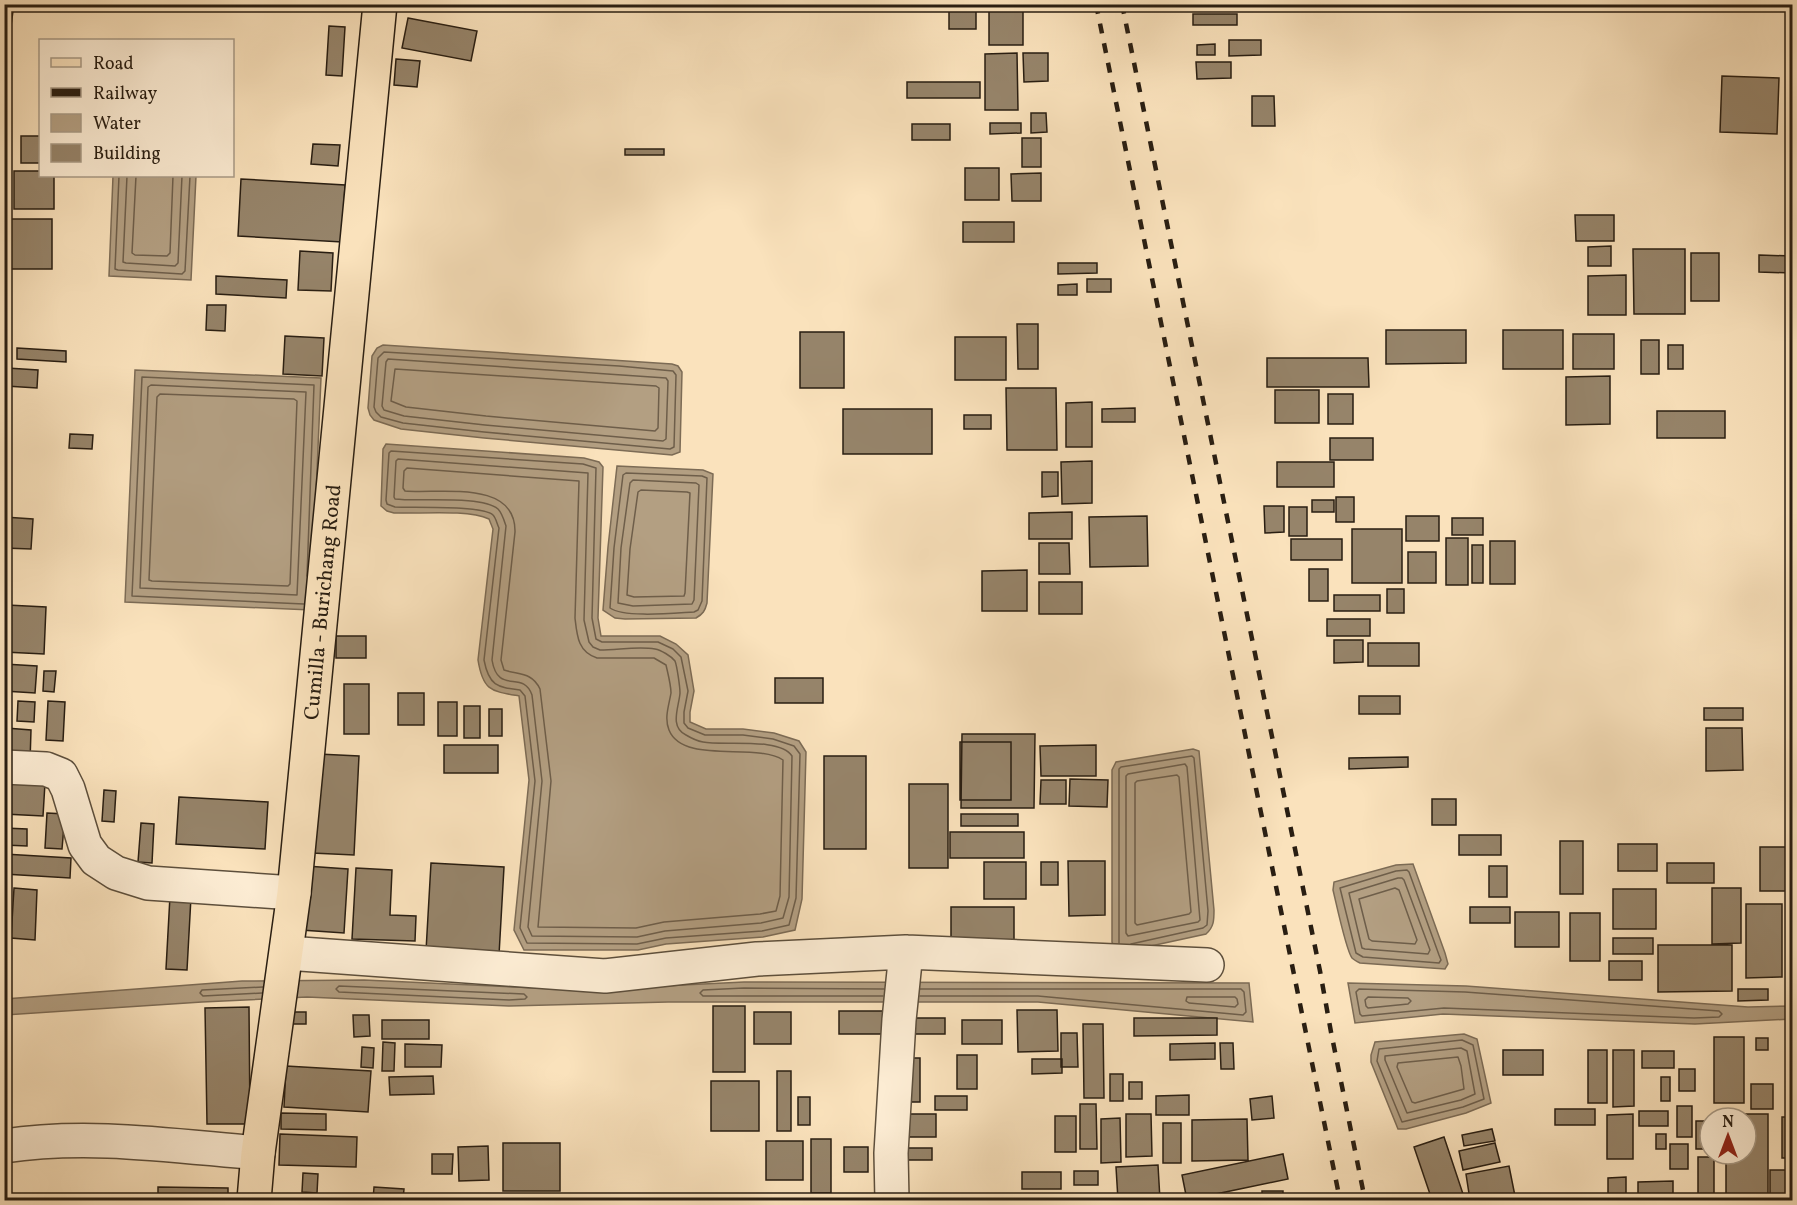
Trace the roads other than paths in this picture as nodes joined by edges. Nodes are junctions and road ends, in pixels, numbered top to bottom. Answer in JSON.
{"nodes":[{"id":1,"x":380,"y":4,"type":"edge"},
{"id":2,"x":4,"y":767,"type":"edge"},
{"id":3,"x":294,"y":893,"type":"junction"},
{"id":4,"x":287,"y":953,"type":"junction"},
{"id":5,"x":904,"y":964,"type":"junction"},
{"id":6,"x":1207,"y":965,"type":"dead end"},
{"id":7,"x":4,"y":1146,"type":"edge"},
{"id":8,"x":258,"y":1153,"type":"junction"},
{"id":9,"x":254,"y":1200,"type":"edge"},
{"id":10,"x":892,"y":1200,"type":"edge"}],
"edges":[{"from":1,"to":3,"type":"main road","name":"Cumilla - Burichang Road"},
{"from":2,"to":3,"type":"street"},
{"from":3,"to":4,"type":"main road","name":"Cumilla - Burichang Road"},
{"from":4,"to":5,"type":"street"},
{"from":4,"to":8,"type":"main road","name":"Cumilla - Burichang Road"},
{"from":5,"to":6,"type":"street"},
{"from":5,"to":10,"type":"street"},
{"from":7,"to":8,"type":"street"},
{"from":8,"to":9,"type":"main road","name":"Cumilla - Burichang Road"}]}
